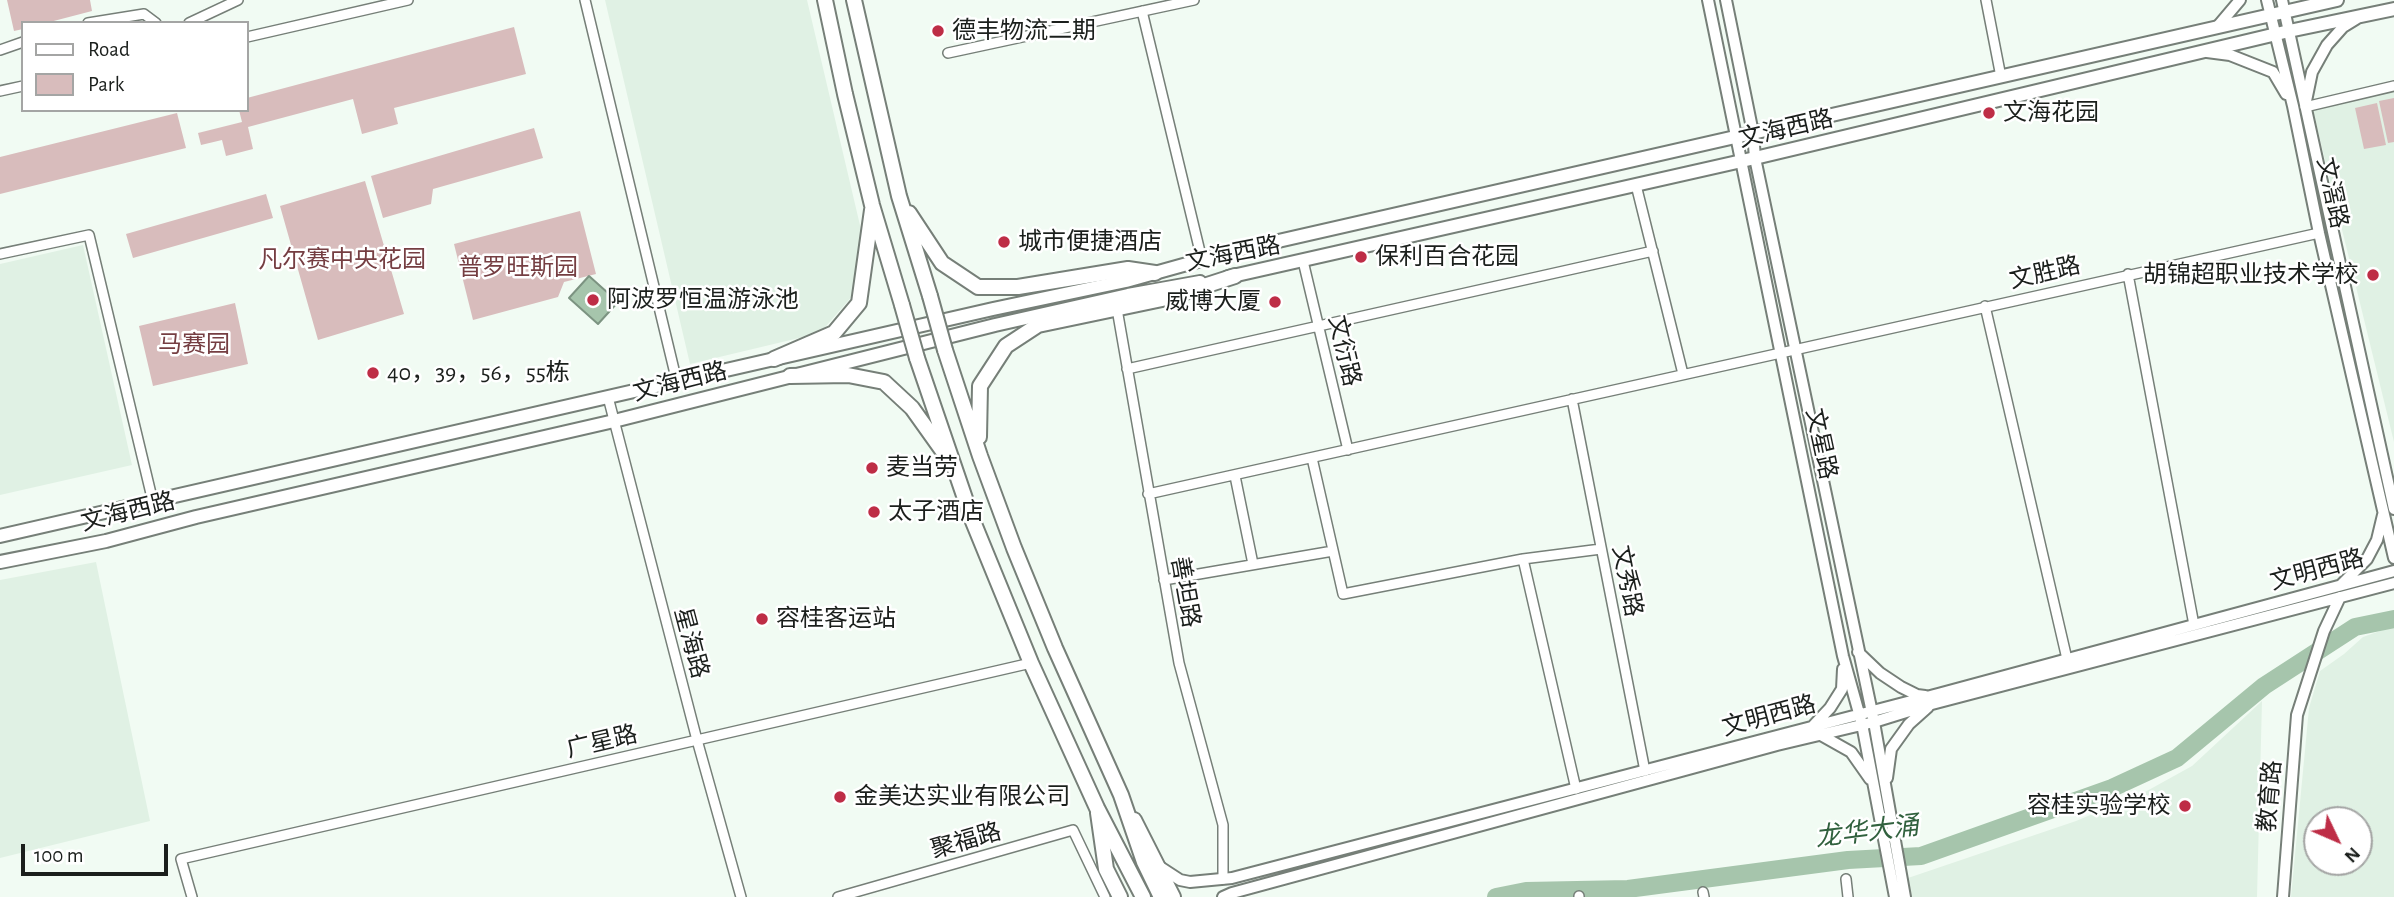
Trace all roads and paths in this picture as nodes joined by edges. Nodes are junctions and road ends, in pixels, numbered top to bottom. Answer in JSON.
{"nodes":[{"id":1,"x":238,"y":0,"type":"edge"},
{"id":2,"x":408,"y":0,"type":"edge"},
{"id":3,"x":586,"y":0,"type":"edge"},
{"id":4,"x":825,"y":0,"type":"edge"},
{"id":5,"x":854,"y":0,"type":"edge"},
{"id":6,"x":1194,"y":0,"type":"edge"},
{"id":7,"x":1708,"y":0,"type":"edge"},
{"id":8,"x":1726,"y":0,"type":"edge"},
{"id":9,"x":1986,"y":0,"type":"edge"},
{"id":10,"x":2240,"y":0,"type":"edge"},
{"id":11,"x":2267,"y":0,"type":"edge"},
{"id":12,"x":2337,"y":0,"type":"edge"},
{"id":13,"x":2284,"y":6,"type":"edge"},
{"id":14,"x":2394,"y":9,"type":"edge"},
{"id":15,"x":1142,"y":11,"type":"junction"},
{"id":16,"x":2271,"y":14,"type":"junction"},
{"id":17,"x":2362,"y":16,"type":"junction"},
{"id":18,"x":101,"y":21,"type":"edge"},
{"id":19,"x":153,"y":21,"type":"edge"},
{"id":20,"x":193,"y":21,"type":"edge"},
{"id":21,"x":2218,"y":26,"type":"junction"},
{"id":22,"x":2289,"y":32,"type":"junction"},
{"id":23,"x":2275,"y":36,"type":"junction"},
{"id":24,"x":248,"y":37,"type":"edge"},
{"id":25,"x":21,"y":43,"type":"edge"},
{"id":26,"x":0,"y":50,"type":"edge"},
{"id":27,"x":948,"y":52,"type":"dead end"},
{"id":28,"x":2207,"y":52,"type":"junction"},
{"id":29,"x":2001,"y":77,"type":"junction"},
{"id":30,"x":21,"y":86,"type":"edge"},
{"id":31,"x":2394,"y":86,"type":"edge"},
{"id":32,"x":0,"y":91,"type":"edge"},
{"id":33,"x":2293,"y":106,"type":"junction"},
{"id":34,"x":2305,"y":107,"type":"junction"},
{"id":35,"x":1753,"y":134,"type":"junction"},
{"id":36,"x":1735,"y":137,"type":"junction"},
{"id":37,"x":1755,"y":158,"type":"junction"},
{"id":38,"x":1740,"y":162,"type":"junction"},
{"id":39,"x":1636,"y":185,"type":"junction"},
{"id":40,"x":899,"y":196,"type":"junction"},
{"id":41,"x":872,"y":205,"type":"junction"},
{"id":42,"x":2319,"y":233,"type":"junction"},
{"id":43,"x":1653,"y":251,"type":"junction"},
{"id":44,"x":0,"y":254,"type":"edge"},
{"id":45,"x":1202,"y":260,"type":"junction"},
{"id":46,"x":1303,"y":261,"type":"junction"},
{"id":47,"x":1155,"y":273,"type":"junction"},
{"id":48,"x":2128,"y":274,"type":"junction"},
{"id":49,"x":1235,"y":276,"type":"junction"},
{"id":50,"x":1986,"y":306,"type":"junction"},
{"id":51,"x":1117,"y":309,"type":"junction"},
{"id":52,"x":1319,"y":326,"type":"junction"},
{"id":53,"x":1796,"y":348,"type":"junction"},
{"id":54,"x":1780,"y":352,"type":"junction"},
{"id":55,"x":774,"y":359,"type":"junction"},
{"id":56,"x":1127,"y":369,"type":"junction"},
{"id":57,"x":1683,"y":374,"type":"junction"},
{"id":58,"x":790,"y":376,"type":"junction"},
{"id":59,"x":677,"y":382,"type":"junction"},
{"id":60,"x":608,"y":397,"type":"junction"},
{"id":61,"x":1572,"y":399,"type":"junction"},
{"id":62,"x":614,"y":421,"type":"junction"},
{"id":63,"x":1348,"y":450,"type":"junction"},
{"id":64,"x":980,"y":456,"type":"junction"},
{"id":65,"x":1312,"y":458,"type":"junction"},
{"id":66,"x":951,"y":462,"type":"junction"},
{"id":67,"x":1235,"y":476,"type":"junction"},
{"id":68,"x":1148,"y":494,"type":"junction"},
{"id":69,"x":153,"y":502,"type":"junction"},
{"id":70,"x":2391,"y":509,"type":"edge"},
{"id":71,"x":0,"y":534,"type":"edge"},
{"id":72,"x":1601,"y":549,"type":"junction"},
{"id":73,"x":1333,"y":551,"type":"junction"},
{"id":74,"x":2394,"y":558,"type":"edge"},
{"id":75,"x":1523,"y":559,"type":"junction"},
{"id":76,"x":0,"y":562,"type":"edge"},
{"id":77,"x":1253,"y":564,"type":"junction"},
{"id":78,"x":2394,"y":571,"type":"edge"},
{"id":79,"x":1164,"y":580,"type":"junction"},
{"id":80,"x":2394,"y":583,"type":"edge"},
{"id":81,"x":2340,"y":591,"type":"junction"},
{"id":82,"x":2194,"y":625,"type":"junction"},
{"id":83,"x":1858,"y":652,"type":"junction"},
{"id":84,"x":1843,"y":656,"type":"junction"},
{"id":85,"x":2067,"y":659,"type":"junction"},
{"id":86,"x":1031,"y":663,"type":"junction"},
{"id":87,"x":1930,"y":700,"type":"junction"},
{"id":88,"x":1866,"y":718,"type":"junction"},
{"id":89,"x":1816,"y":730,"type":"junction"},
{"id":90,"x":696,"y":740,"type":"junction"},
{"id":91,"x":1644,"y":771,"type":"junction"},
{"id":92,"x":1872,"y":782,"type":"junction"},
{"id":93,"x":1886,"y":787,"type":"junction"},
{"id":94,"x":1576,"y":789,"type":"junction"},
{"id":95,"x":1097,"y":808,"type":"junction"},
{"id":96,"x":1891,"y":851,"type":"junction"},
{"id":97,"x":1150,"y":864,"type":"junction"},
{"id":98,"x":1893,"y":864,"type":"junction"},
{"id":99,"x":1223,"y":879,"type":"junction"},
{"id":100,"x":1846,"y":879,"type":"dead end"},
{"id":101,"x":192,"y":897,"type":"edge"},
{"id":102,"x":741,"y":897,"type":"edge"},
{"id":103,"x":838,"y":897,"type":"edge"},
{"id":104,"x":1105,"y":897,"type":"edge"},
{"id":105,"x":1120,"y":897,"type":"edge"},
{"id":106,"x":1143,"y":897,"type":"edge"},
{"id":107,"x":1161,"y":897,"type":"edge"},
{"id":108,"x":1173,"y":897,"type":"edge"},
{"id":109,"x":1223,"y":897,"type":"edge"},
{"id":110,"x":1848,"y":897,"type":"edge"},
{"id":111,"x":1895,"y":897,"type":"edge"},
{"id":112,"x":1905,"y":897,"type":"edge"},
{"id":113,"x":2283,"y":897,"type":"edge"}],
"edges":[{"from":1,"to":20,"type":"street"},
{"from":2,"to":24,"type":"street"},
{"from":3,"to":59,"type":"street"},
{"from":4,"to":41,"type":"main road"},
{"from":5,"to":40,"type":"main road"},
{"from":6,"to":15,"type":"street"},
{"from":7,"to":36,"type":"street","name":"文星路"},
{"from":8,"to":35,"type":"street","name":"文星路"},
{"from":9,"to":29,"type":"street"},
{"from":10,"to":21,"type":"street"},
{"from":11,"to":16,"type":"street","name":"文滘路"},
{"from":12,"to":13,"type":"main road","name":"文海西路"},
{"from":13,"to":16,"type":"main road","name":"文海西路"},
{"from":13,"to":22,"type":"street","name":"文滘路"},
{"from":14,"to":17,"type":"main road","name":"文海西路"},
{"from":15,"to":27,"type":"street"},
{"from":15,"to":45,"type":"street"},
{"from":16,"to":21,"type":"main road","name":"文海西路"},
{"from":16,"to":23,"type":"street","name":"文滘路"},
{"from":17,"to":22,"type":"main road","name":"文海西路"},
{"from":17,"to":34,"type":"street"},
{"from":18,"to":19,"type":"street"},
{"from":21,"to":29,"type":"main road","name":"文海西路"},
{"from":22,"to":23,"type":"main road","name":"文海西路"},
{"from":22,"to":34,"type":"street","name":"文滘路"},
{"from":23,"to":28,"type":"main road","name":"文海西路"},
{"from":23,"to":33,"type":"street","name":"文滘路"},
{"from":25,"to":26,"type":"street"},
{"from":28,"to":33,"type":"street"},
{"from":28,"to":37,"type":"main road","name":"文海西路"},
{"from":29,"to":35,"type":"main road","name":"文海西路"},
{"from":30,"to":32,"type":"street"},
{"from":31,"to":34,"type":"street"},
{"from":33,"to":42,"type":"street","name":"文滘路"},
{"from":34,"to":70,"type":"street","name":"文滘路"},
{"from":35,"to":36,"type":"main road","name":"文海西路"},
{"from":35,"to":37,"type":"street","name":"文星路"},
{"from":36,"to":38,"type":"street","name":"文星路"},
{"from":36,"to":45,"type":"main road","name":"文海西路"},
{"from":37,"to":38,"type":"main road","name":"文海西路"},
{"from":37,"to":53,"type":"street","name":"文星路"},
{"from":38,"to":39,"type":"main road","name":"文海西路"},
{"from":38,"to":54,"type":"street","name":"文星路"},
{"from":39,"to":43,"type":"street"},
{"from":39,"to":46,"type":"main road","name":"文海西路"},
{"from":40,"to":47,"type":"main road"},
{"from":40,"to":64,"type":"main road","bridge":true},
{"from":41,"to":55,"type":"main road"},
{"from":41,"to":66,"type":"main road","bridge":true},
{"from":42,"to":48,"type":"street","name":"文胜路"},
{"from":42,"to":70,"type":"street","name":"文滘路"},
{"from":43,"to":52,"type":"street"},
{"from":43,"to":57,"type":"street"},
{"from":44,"to":69,"type":"street"},
{"from":45,"to":47,"type":"main road","name":"文海西路"},
{"from":46,"to":49,"type":"main road","name":"文海西路"},
{"from":46,"to":52,"type":"street","name":"文衍路"},
{"from":47,"to":55,"type":"main road","name":"文海西路"},
{"from":48,"to":50,"type":"street","name":"文胜路"},
{"from":48,"to":82,"type":"street"},
{"from":49,"to":51,"type":"main road"},
{"from":49,"to":58,"type":"main road","name":"文海西路"},
{"from":50,"to":53,"type":"street","name":"文胜路"},
{"from":50,"to":85,"type":"street"},
{"from":51,"to":56,"type":"street","name":"善坦路"},
{"from":51,"to":64,"type":"main road"},
{"from":52,"to":56,"type":"street"},
{"from":52,"to":63,"type":"street","name":"文衍路"},
{"from":53,"to":54,"type":"street","name":"文胜路"},
{"from":53,"to":83,"type":"street","name":"文星路"},
{"from":54,"to":57,"type":"street","name":"文胜路"},
{"from":54,"to":84,"type":"street","name":"文星路"},
{"from":55,"to":59,"type":"main road","name":"文海西路"},
{"from":56,"to":68,"type":"street","name":"善坦路"},
{"from":57,"to":61,"type":"street","name":"文胜路"},
{"from":58,"to":62,"type":"main road","name":"文海西路"},
{"from":58,"to":66,"type":"main road"},
{"from":59,"to":60,"type":"main road","name":"文海西路"},
{"from":60,"to":62,"type":"street","name":"星海路"},
{"from":60,"to":69,"type":"main road","name":"文海西路"},
{"from":61,"to":63,"type":"street","name":"文胜路"},
{"from":61,"to":72,"type":"street","name":"文秀路"},
{"from":62,"to":76,"type":"main road","name":"文海西路"},
{"from":62,"to":90,"type":"street","name":"星海路"},
{"from":63,"to":65,"type":"street","name":"文胜路"},
{"from":64,"to":97,"type":"main road"},
{"from":65,"to":67,"type":"street","name":"文胜路"},
{"from":65,"to":73,"type":"street"},
{"from":66,"to":86,"type":"main road"},
{"from":67,"to":68,"type":"street","name":"文胜路"},
{"from":67,"to":77,"type":"street"},
{"from":68,"to":79,"type":"street","name":"善坦路"},
{"from":69,"to":71,"type":"main road","name":"文海西路"},
{"from":70,"to":74,"type":"street","name":"文滘路"},
{"from":70,"to":81,"type":"street"},
{"from":72,"to":75,"type":"street"},
{"from":72,"to":91,"type":"street","name":"文秀路"},
{"from":73,"to":75,"type":"street"},
{"from":73,"to":77,"type":"street"},
{"from":75,"to":94,"type":"street"},
{"from":77,"to":79,"type":"street"},
{"from":78,"to":81,"type":"street","name":"文明西路"},
{"from":79,"to":99,"type":"street","name":"善坦路"},
{"from":80,"to":81,"type":"street","name":"文明西路"},
{"from":81,"to":82,"type":"street","name":"文明西路"},
{"from":81,"to":87,"type":"street","name":"文明西路"},
{"from":81,"to":113,"type":"street","name":"教育路"},
{"from":82,"to":85,"type":"street","name":"文明西路"},
{"from":83,"to":87,"type":"street"},
{"from":83,"to":88,"type":"street","name":"文星路"},
{"from":84,"to":88,"type":"street","name":"文星路"},
{"from":84,"to":89,"type":"street"},
{"from":85,"to":87,"type":"street","name":"文明西路"},
{"from":86,"to":90,"type":"street","name":"广星路"},
{"from":86,"to":95,"type":"main road"},
{"from":87,"to":88,"type":"street","name":"文明西路"},
{"from":87,"to":93,"type":"street"},
{"from":88,"to":89,"type":"street","name":"文明西路"},
{"from":88,"to":92,"type":"street","name":"文星路"},
{"from":88,"to":93,"type":"street","name":"文星路"},
{"from":89,"to":91,"type":"street","name":"文明西路"},
{"from":89,"to":92,"type":"street"},
{"from":89,"to":109,"type":"street","name":"文明西路"},
{"from":90,"to":101,"type":"street","name":"广星路"},
{"from":90,"to":102,"type":"street","name":"星海路"},
{"from":91,"to":94,"type":"street","name":"文明西路"},
{"from":92,"to":96,"type":"street","name":"文星路"},
{"from":93,"to":96,"type":"street","name":"文星路"},
{"from":94,"to":99,"type":"street","name":"文明西路"},
{"from":95,"to":105,"type":"main road"},
{"from":95,"to":106,"type":"main road"},
{"from":96,"to":98,"type":"street","name":"文星路"},
{"from":97,"to":99,"type":"street","name":"文明西路"},
{"from":97,"to":107,"type":"main road"},
{"from":97,"to":108,"type":"main road"},
{"from":98,"to":111,"type":"street","name":"文星路"},
{"from":98,"to":112,"type":"street"},
{"from":100,"to":110,"type":"street"},
{"from":103,"to":104,"type":"street","name":"聚福路"}]}
